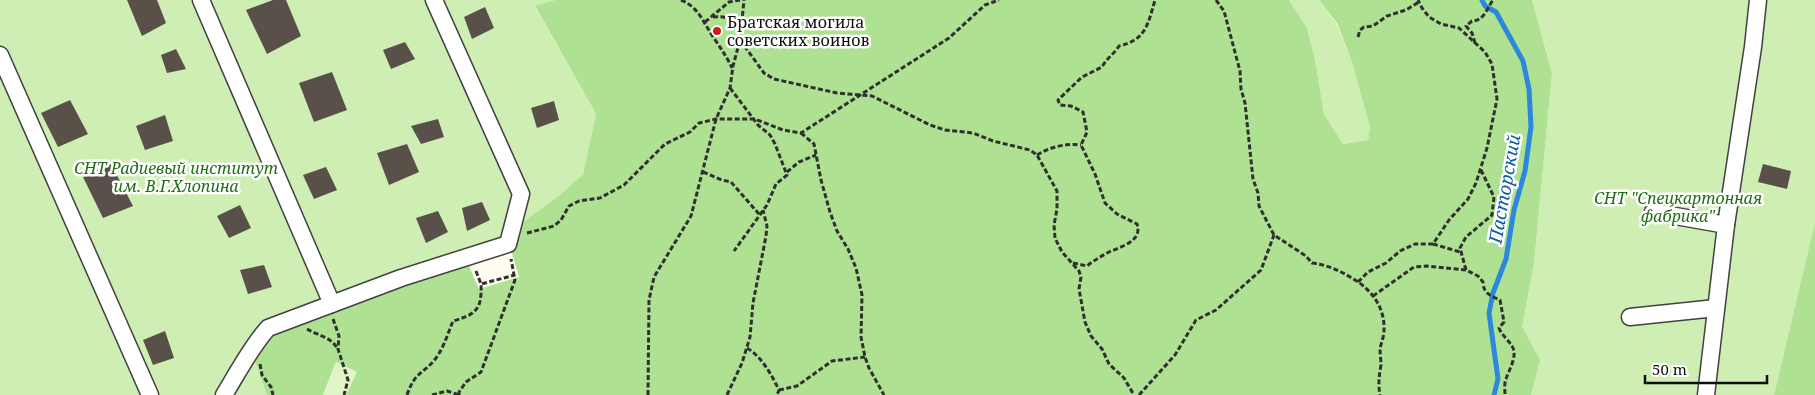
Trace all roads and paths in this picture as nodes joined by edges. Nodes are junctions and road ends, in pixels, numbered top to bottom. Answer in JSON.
{"nodes":[{"id":1,"x":201,"y":0,"type":"edge"},
{"id":2,"x":434,"y":0,"type":"edge"},
{"id":3,"x":682,"y":0,"type":"edge"},
{"id":4,"x":740,"y":0,"type":"edge"},
{"id":5,"x":744,"y":0,"type":"edge"},
{"id":6,"x":998,"y":0,"type":"edge"},
{"id":7,"x":1155,"y":0,"type":"edge"},
{"id":8,"x":1216,"y":0,"type":"edge"},
{"id":9,"x":1494,"y":0,"type":"edge"},
{"id":10,"x":1758,"y":0,"type":"edge"},
{"id":11,"x":1419,"y":1,"type":"edge"},
{"id":12,"x":712,"y":16,"type":"junction"},
{"id":13,"x":705,"y":22,"type":"junction"},
{"id":14,"x":740,"y":29,"type":"junction"},
{"id":15,"x":1358,"y":37,"type":"dead end"},
{"id":16,"x":740,"y":40,"type":"junction"},
{"id":17,"x":1475,"y":43,"type":"junction"},
{"id":18,"x":0,"y":55,"type":"edge"},
{"id":19,"x":732,"y":69,"type":"junction"},
{"id":20,"x":730,"y":88,"type":"junction"},
{"id":21,"x":860,"y":95,"type":"junction"},
{"id":22,"x":716,"y":119,"type":"junction"},
{"id":23,"x":755,"y":119,"type":"junction"},
{"id":24,"x":801,"y":133,"type":"junction"},
{"id":25,"x":1081,"y":145,"type":"junction"},
{"id":26,"x":816,"y":154,"type":"junction"},
{"id":27,"x":1037,"y":155,"type":"junction"},
{"id":28,"x":1481,"y":170,"type":"junction"},
{"id":29,"x":703,"y":172,"type":"junction"},
{"id":30,"x":787,"y":172,"type":"junction"},
{"id":31,"x":763,"y":210,"type":"junction"},
{"id":32,"x":1653,"y":212,"type":"dead end"},
{"id":33,"x":759,"y":214,"type":"junction"},
{"id":34,"x":1726,"y":225,"type":"junction"},
{"id":35,"x":1274,"y":235,"type":"junction"},
{"id":36,"x":508,"y":243,"type":"junction"},
{"id":37,"x":1433,"y":244,"type":"junction"},
{"id":38,"x":734,"y":251,"type":"dead end"},
{"id":39,"x":1461,"y":252,"type":"junction"},
{"id":40,"x":470,"y":256,"type":"junction"},
{"id":41,"x":1072,"y":263,"type":"junction"},
{"id":42,"x":1466,"y":270,"type":"junction"},
{"id":43,"x":514,"y":275,"type":"junction"},
{"id":44,"x":1358,"y":282,"type":"junction"},
{"id":45,"x":481,"y":284,"type":"junction"},
{"id":46,"x":1373,"y":296,"type":"junction"},
{"id":47,"x":332,"y":304,"type":"junction"},
{"id":48,"x":1716,"y":308,"type":"junction"},
{"id":49,"x":299,"y":316,"type":"junction"},
{"id":50,"x":1630,"y":317,"type":"dead end"},
{"id":51,"x":256,"y":342,"type":"junction"},
{"id":52,"x":747,"y":348,"type":"junction"},
{"id":53,"x":338,"y":349,"type":"junction"},
{"id":54,"x":865,"y":357,"type":"junction"},
{"id":55,"x":346,"y":390,"type":"junction"},
{"id":56,"x":779,"y":390,"type":"junction"},
{"id":57,"x":150,"y":395,"type":"edge"},
{"id":58,"x":224,"y":395,"type":"edge"},
{"id":59,"x":273,"y":395,"type":"edge"},
{"id":60,"x":344,"y":395,"type":"edge"},
{"id":61,"x":351,"y":395,"type":"edge"},
{"id":62,"x":407,"y":395,"type":"edge"},
{"id":63,"x":432,"y":395,"type":"edge"},
{"id":64,"x":459,"y":395,"type":"edge"},
{"id":65,"x":648,"y":395,"type":"edge"},
{"id":66,"x":728,"y":395,"type":"edge"},
{"id":67,"x":777,"y":395,"type":"edge"},
{"id":68,"x":884,"y":395,"type":"edge"},
{"id":69,"x":1134,"y":395,"type":"edge"},
{"id":70,"x":1139,"y":395,"type":"edge"},
{"id":71,"x":1380,"y":395,"type":"edge"},
{"id":72,"x":1505,"y":395,"type":"edge"},
{"id":73,"x":1706,"y":395,"type":"edge"}],
"edges":[{"from":1,"to":47,"type":"street"},
{"from":2,"to":36,"type":"street"},
{"from":3,"to":13,"type":"path"},
{"from":4,"to":12,"type":"path"},
{"from":5,"to":14,"type":"path"},
{"from":6,"to":21,"type":"path"},
{"from":7,"to":25,"type":"path"},
{"from":8,"to":35,"type":"path"},
{"from":9,"to":17,"type":"path"},
{"from":10,"to":34,"type":"street"},
{"from":11,"to":15,"type":"path"},
{"from":11,"to":17,"type":"path"},
{"from":12,"to":13,"type":"path"},
{"from":12,"to":14,"type":"path"},
{"from":13,"to":19,"type":"path"},
{"from":14,"to":16,"type":"path"},
{"from":16,"to":19,"type":"path"},
{"from":16,"to":21,"type":"path"},
{"from":17,"to":28,"type":"path"},
{"from":18,"to":57,"type":"street"},
{"from":19,"to":20,"type":"path"},
{"from":20,"to":22,"type":"path"},
{"from":20,"to":23,"type":"path"},
{"from":21,"to":24,"type":"path"},
{"from":21,"to":27,"type":"path"},
{"from":22,"to":23,"type":"path"},
{"from":22,"to":29,"type":"path"},
{"from":22,"to":36,"type":"path"},
{"from":23,"to":24,"type":"path"},
{"from":23,"to":30,"type":"path"},
{"from":24,"to":26,"type":"path"},
{"from":25,"to":27,"type":"path"},
{"from":25,"to":41,"type":"path"},
{"from":26,"to":30,"type":"path"},
{"from":26,"to":54,"type":"path"},
{"from":27,"to":41,"type":"path"},
{"from":28,"to":37,"type":"path"},
{"from":28,"to":39,"type":"path"},
{"from":29,"to":33,"type":"path"},
{"from":29,"to":65,"type":"path"},
{"from":30,"to":31,"type":"path"},
{"from":31,"to":33,"type":"path"},
{"from":31,"to":52,"type":"path"},
{"from":32,"to":34,"type":"street"},
{"from":33,"to":38,"type":"path"},
{"from":34,"to":48,"type":"street"},
{"from":35,"to":44,"type":"path"},
{"from":35,"to":70,"type":"path"},
{"from":36,"to":40,"type":"street"},
{"from":36,"to":43,"type":"path"},
{"from":37,"to":39,"type":"path"},
{"from":37,"to":44,"type":"path"},
{"from":39,"to":42,"type":"path"},
{"from":40,"to":45,"type":"path"},
{"from":40,"to":47,"type":"street"},
{"from":41,"to":69,"type":"path"},
{"from":42,"to":46,"type":"path"},
{"from":42,"to":72,"type":"path"},
{"from":43,"to":45,"type":"path"},
{"from":43,"to":64,"type":"path"},
{"from":44,"to":46,"type":"path"},
{"from":45,"to":62,"type":"path"},
{"from":46,"to":71,"type":"path"},
{"from":47,"to":49,"type":"street"},
{"from":47,"to":53,"type":"path"},
{"from":48,"to":50,"type":"street"},
{"from":48,"to":73,"type":"street"},
{"from":49,"to":51,"type":"street"},
{"from":49,"to":53,"type":"path"},
{"from":51,"to":58,"type":"street"},
{"from":51,"to":59,"type":"path"},
{"from":52,"to":56,"type":"path"},
{"from":52,"to":66,"type":"path"},
{"from":53,"to":55,"type":"path"},
{"from":54,"to":56,"type":"path"},
{"from":54,"to":68,"type":"path"},
{"from":55,"to":60,"type":"path"},
{"from":55,"to":61,"type":"path"},
{"from":56,"to":67,"type":"path"},
{"from":63,"to":64,"type":"path"}]}
